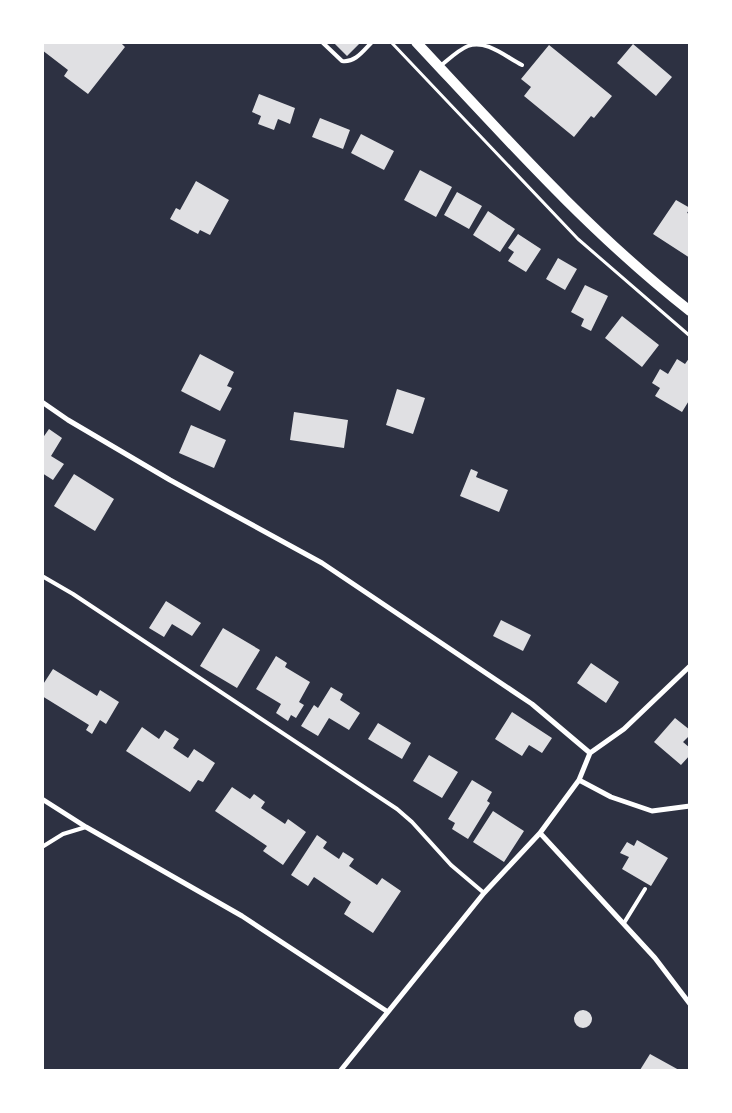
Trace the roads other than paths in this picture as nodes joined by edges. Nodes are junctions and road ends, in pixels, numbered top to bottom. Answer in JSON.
{"nodes":[{"id":1,"x":322,"y":42,"type":"edge"},
{"id":2,"x":372,"y":42,"type":"edge"},
{"id":3,"x":416,"y":42,"type":"edge"},
{"id":4,"x":522,"y":65,"type":"dead end"},
{"id":5,"x":439,"y":67,"type":"junction"},
{"id":6,"x":690,"y":311,"type":"edge"},
{"id":7,"x":42,"y":402,"type":"edge"},
{"id":8,"x":42,"y":576,"type":"edge"},
{"id":9,"x":690,"y":666,"type":"edge"},
{"id":10,"x":590,"y":753,"type":"junction"},
{"id":11,"x":579,"y":780,"type":"junction"},
{"id":12,"x":42,"y":799,"type":"edge"},
{"id":13,"x":690,"y":806,"type":"edge"},
{"id":14,"x":86,"y":827,"type":"junction"},
{"id":15,"x":540,"y":833,"type":"junction"},
{"id":16,"x":42,"y":847,"type":"edge"},
{"id":17,"x":646,"y":889,"type":"dead end"},
{"id":18,"x":484,"y":893,"type":"junction"},
{"id":19,"x":624,"y":923,"type":"junction"},
{"id":20,"x":689,"y":1001,"type":"edge"},
{"id":21,"x":388,"y":1012,"type":"junction"},
{"id":22,"x":341,"y":1070,"type":"edge"}],
"edges":[{"from":1,"to":2,"type":"lane"},
{"from":3,"to":5,"type":"main road"},
{"from":4,"to":5,"type":"lane"},
{"from":5,"to":6,"type":"main road"},
{"from":7,"to":10,"type":"street"},
{"from":8,"to":18,"type":"lane"},
{"from":9,"to":10,"type":"street"},
{"from":10,"to":11,"type":"street"},
{"from":11,"to":13,"type":"street"},
{"from":11,"to":15,"type":"street"},
{"from":12,"to":14,"type":"street"},
{"from":14,"to":16,"type":"lane"},
{"from":14,"to":21,"type":"street"},
{"from":15,"to":18,"type":"street"},
{"from":15,"to":19,"type":"street"},
{"from":17,"to":19,"type":"lane"},
{"from":18,"to":21,"type":"street"},
{"from":19,"to":20,"type":"street"},
{"from":21,"to":22,"type":"street"}]}
